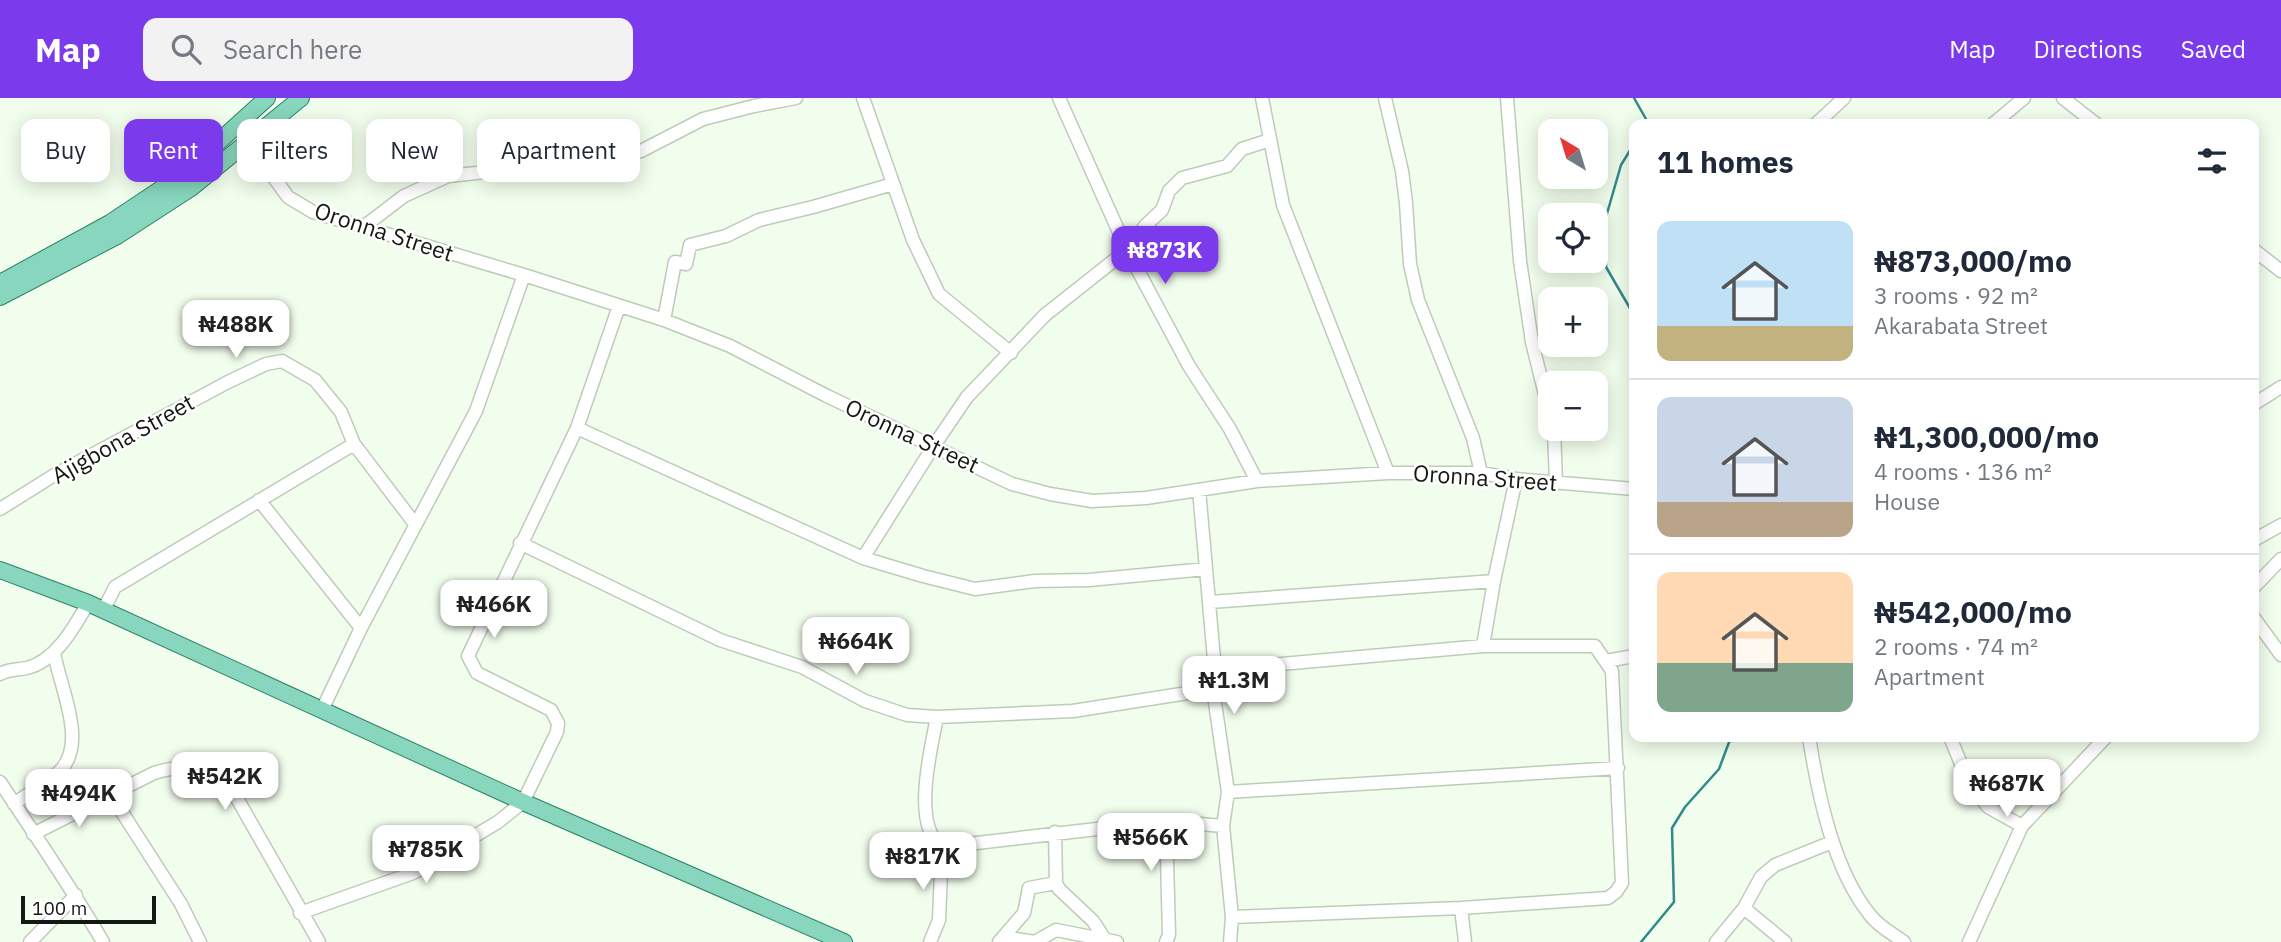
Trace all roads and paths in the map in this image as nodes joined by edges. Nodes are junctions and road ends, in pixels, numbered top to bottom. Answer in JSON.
{"nodes":[{"id":1,"x":267,"y":98,"type":"edge"},
{"id":2,"x":301,"y":98,"type":"edge"},
{"id":3,"x":796,"y":98,"type":"edge"},
{"id":4,"x":863,"y":98,"type":"edge"},
{"id":5,"x":1059,"y":98,"type":"edge"},
{"id":6,"x":1262,"y":98,"type":"edge"},
{"id":7,"x":1385,"y":98,"type":"edge"},
{"id":8,"x":1507,"y":98,"type":"edge"},
{"id":9,"x":1844,"y":98,"type":"edge"},
{"id":10,"x":2024,"y":98,"type":"edge"},
{"id":11,"x":2063,"y":98,"type":"edge"},
{"id":12,"x":753,"y":102,"type":"edge"},
{"id":13,"x":276,"y":119,"type":"edge"},
{"id":14,"x":1821,"y":119,"type":"edge"},
{"id":15,"x":1999,"y":119,"type":"edge"},
{"id":16,"x":2090,"y":119,"type":"edge"},
{"id":17,"x":1270,"y":139,"type":"junction"},
{"id":18,"x":237,"y":151,"type":"edge"},
{"id":19,"x":277,"y":182,"type":"edge"},
{"id":20,"x":893,"y":184,"type":"junction"},
{"id":21,"x":362,"y":228,"type":"junction"},
{"id":22,"x":1127,"y":250,"type":"junction"},
{"id":23,"x":2259,"y":254,"type":"edge"},
{"id":24,"x":2281,"y":271,"type":"edge"},
{"id":25,"x":524,"y":275,"type":"junction"},
{"id":26,"x":0,"y":283,"type":"edge"},
{"id":27,"x":0,"y":297,"type":"edge"},
{"id":28,"x":619,"y":306,"type":"junction"},
{"id":29,"x":664,"y":320,"type":"junction"},
{"id":30,"x":1011,"y":353,"type":"junction"},
{"id":31,"x":1539,"y":371,"type":"edge"},
{"id":32,"x":2281,"y":387,"type":"edge"},
{"id":33,"x":2259,"y":401,"type":"edge"},
{"id":34,"x":577,"y":428,"type":"junction"},
{"id":35,"x":1554,"y":441,"type":"edge"},
{"id":36,"x":354,"y":444,"type":"junction"},
{"id":37,"x":933,"y":447,"type":"junction"},
{"id":38,"x":1388,"y":472,"type":"junction"},
{"id":39,"x":1481,"y":473,"type":"junction"},
{"id":40,"x":1516,"y":478,"type":"junction"},
{"id":41,"x":1257,"y":481,"type":"junction"},
{"id":42,"x":1556,"y":483,"type":"junction"},
{"id":43,"x":1629,"y":489,"type":"edge"},
{"id":44,"x":1199,"y":490,"type":"junction"},
{"id":45,"x":259,"y":500,"type":"junction"},
{"id":46,"x":0,"y":509,"type":"edge"},
{"id":47,"x":415,"y":524,"type":"junction"},
{"id":48,"x":2281,"y":525,"type":"edge"},
{"id":49,"x":2259,"y":537,"type":"edge"},
{"id":50,"x":520,"y":543,"type":"junction"},
{"id":51,"x":863,"y":558,"type":"junction"},
{"id":52,"x":2281,"y":559,"type":"edge"},
{"id":53,"x":1206,"y":569,"type":"junction"},
{"id":54,"x":0,"y":570,"type":"edge"},
{"id":55,"x":1494,"y":581,"type":"junction"},
{"id":56,"x":2259,"y":582,"type":"edge"},
{"id":57,"x":1210,"y":602,"type":"junction"},
{"id":58,"x":88,"y":603,"type":"junction"},
{"id":59,"x":103,"y":611,"type":"junction"},
{"id":60,"x":2259,"y":625,"type":"edge"},
{"id":61,"x":360,"y":628,"type":"junction"},
{"id":62,"x":1483,"y":646,"type":"junction"},
{"id":63,"x":54,"y":652,"type":"junction"},
{"id":64,"x":2281,"y":654,"type":"edge"},
{"id":65,"x":1629,"y":657,"type":"edge"},
{"id":66,"x":1606,"y":661,"type":"junction"},
{"id":67,"x":1215,"y":670,"type":"junction"},
{"id":68,"x":0,"y":674,"type":"edge"},
{"id":69,"x":1213,"y":689,"type":"junction"},
{"id":70,"x":322,"y":710,"type":"junction"},
{"id":71,"x":937,"y":717,"type":"junction"},
{"id":72,"x":1810,"y":742,"type":"edge"},
{"id":73,"x":1952,"y":742,"type":"edge"},
{"id":74,"x":2101,"y":742,"type":"edge"},
{"id":75,"x":1618,"y":768,"type":"junction"},
{"id":76,"x":0,"y":782,"type":"edge"},
{"id":77,"x":1228,"y":792,"type":"junction"},
{"id":78,"x":111,"y":795,"type":"junction"},
{"id":79,"x":523,"y":802,"type":"junction"},
{"id":80,"x":14,"y":804,"type":"junction"},
{"id":81,"x":1166,"y":821,"type":"junction"},
{"id":82,"x":1223,"y":826,"type":"junction"},
{"id":83,"x":2022,"y":826,"type":"junction"},
{"id":84,"x":1055,"y":832,"type":"junction"},
{"id":85,"x":33,"y":834,"type":"junction"},
{"id":86,"x":1832,"y":842,"type":"junction"},
{"id":87,"x":942,"y":847,"type":"junction"},
{"id":88,"x":1056,"y":883,"type":"junction"},
{"id":89,"x":76,"y":895,"type":"junction"},
{"id":90,"x":1461,"y":908,"type":"junction"},
{"id":91,"x":1744,"y":908,"type":"junction"},
{"id":92,"x":300,"y":913,"type":"junction"},
{"id":93,"x":1232,"y":917,"type":"junction"},
{"id":94,"x":1104,"y":938,"type":"junction"},
{"id":95,"x":1001,"y":939,"type":"edge"},
{"id":96,"x":30,"y":942,"type":"edge"},
{"id":97,"x":103,"y":942,"type":"edge"},
{"id":98,"x":200,"y":942,"type":"edge"},
{"id":99,"x":318,"y":942,"type":"edge"},
{"id":100,"x":844,"y":942,"type":"edge"},
{"id":101,"x":930,"y":942,"type":"edge"},
{"id":102,"x":1117,"y":942,"type":"edge"},
{"id":103,"x":1166,"y":942,"type":"edge"},
{"id":104,"x":1230,"y":942,"type":"edge"},
{"id":105,"x":1465,"y":942,"type":"edge"},
{"id":106,"x":1716,"y":942,"type":"edge"},
{"id":107,"x":1785,"y":942,"type":"edge"},
{"id":108,"x":1904,"y":942,"type":"edge"},
{"id":109,"x":1969,"y":942,"type":"edge"}],
"edges":[{"from":1,"to":26,"type":"main road"},
{"from":2,"to":13,"type":"main road"},
{"from":3,"to":12,"type":"street"},
{"from":4,"to":20,"type":"street"},
{"from":5,"to":22,"type":"street"},
{"from":6,"to":17,"type":"street"},
{"from":7,"to":39,"type":"street"},
{"from":8,"to":31,"type":"street"},
{"from":9,"to":14,"type":"street"},
{"from":10,"to":15,"type":"street"},
{"from":11,"to":16,"type":"street"},
{"from":12,"to":21,"type":"street"},
{"from":17,"to":22,"type":"street"},
{"from":17,"to":38,"type":"street"},
{"from":18,"to":27,"type":"main road"},
{"from":19,"to":21,"type":"street","name":"Oronna Street"},
{"from":20,"to":29,"type":"street"},
{"from":20,"to":30,"type":"street"},
{"from":21,"to":25,"type":"street","name":"Oronna Street"},
{"from":22,"to":30,"type":"street"},
{"from":22,"to":41,"type":"street"},
{"from":23,"to":24,"type":"street"},
{"from":25,"to":28,"type":"street","name":"Oronna Street"},
{"from":25,"to":47,"type":"street"},
{"from":28,"to":29,"type":"street","name":"Oronna Street"},
{"from":28,"to":34,"type":"street"},
{"from":29,"to":37,"type":"street","name":"Oronna Street"},
{"from":30,"to":37,"type":"street"},
{"from":32,"to":33,"type":"street"},
{"from":34,"to":50,"type":"street"},
{"from":34,"to":51,"type":"street"},
{"from":35,"to":42,"type":"street"},
{"from":36,"to":45,"type":"street"},
{"from":36,"to":46,"type":"street","name":"Ajigbona Street"},
{"from":36,"to":47,"type":"street","name":"Ajigbona Street"},
{"from":37,"to":44,"type":"street","name":"Oronna Street"},
{"from":37,"to":51,"type":"street"},
{"from":38,"to":39,"type":"street","name":"Oronna Street"},
{"from":38,"to":41,"type":"street","name":"Oronna Street"},
{"from":39,"to":40,"type":"street","name":"Oronna Street"},
{"from":40,"to":42,"type":"street","name":"Oronna Street"},
{"from":40,"to":55,"type":"street"},
{"from":41,"to":44,"type":"street","name":"Oronna Street"},
{"from":42,"to":43,"type":"street","name":"Oronna Street"},
{"from":44,"to":53,"type":"street"},
{"from":45,"to":59,"type":"street"},
{"from":45,"to":61,"type":"street"},
{"from":47,"to":61,"type":"street"},
{"from":48,"to":49,"type":"street"},
{"from":50,"to":71,"type":"street"},
{"from":50,"to":79,"type":"street"},
{"from":51,"to":53,"type":"street"},
{"from":52,"to":56,"type":"street"},
{"from":53,"to":57,"type":"street"},
{"from":54,"to":58,"type":"main road"},
{"from":55,"to":57,"type":"street"},
{"from":55,"to":62,"type":"street"},
{"from":57,"to":67,"type":"street"},
{"from":58,"to":59,"type":"main road"},
{"from":58,"to":63,"type":"street"},
{"from":59,"to":70,"type":"main road"},
{"from":60,"to":64,"type":"street"},
{"from":61,"to":70,"type":"street"},
{"from":62,"to":66,"type":"street"},
{"from":62,"to":67,"type":"street"},
{"from":63,"to":68,"type":"street"},
{"from":63,"to":80,"type":"street"},
{"from":65,"to":66,"type":"street"},
{"from":66,"to":75,"type":"street"},
{"from":67,"to":69,"type":"street"},
{"from":69,"to":71,"type":"street"},
{"from":69,"to":77,"type":"street"},
{"from":70,"to":79,"type":"main road"},
{"from":71,"to":87,"type":"street"},
{"from":72,"to":86,"type":"street"},
{"from":73,"to":83,"type":"street"},
{"from":74,"to":83,"type":"street"},
{"from":75,"to":77,"type":"street"},
{"from":75,"to":90,"type":"street"},
{"from":76,"to":80,"type":"street"},
{"from":77,"to":82,"type":"street"},
{"from":78,"to":85,"type":"street"},
{"from":78,"to":92,"type":"street"},
{"from":78,"to":98,"type":"street"},
{"from":79,"to":92,"type":"street"},
{"from":79,"to":100,"type":"main road"},
{"from":80,"to":85,"type":"street"},
{"from":81,"to":82,"type":"street"},
{"from":81,"to":84,"type":"street"},
{"from":81,"to":103,"type":"street"},
{"from":82,"to":93,"type":"street"},
{"from":83,"to":109,"type":"street"},
{"from":84,"to":87,"type":"street"},
{"from":84,"to":88,"type":"street"},
{"from":85,"to":89,"type":"street"},
{"from":86,"to":91,"type":"street"},
{"from":86,"to":108,"type":"street"},
{"from":87,"to":101,"type":"street"},
{"from":88,"to":94,"type":"street"},
{"from":88,"to":95,"type":"street"},
{"from":89,"to":96,"type":"street"},
{"from":89,"to":97,"type":"street"},
{"from":90,"to":93,"type":"street"},
{"from":90,"to":105,"type":"street"},
{"from":91,"to":106,"type":"street"},
{"from":91,"to":107,"type":"street"},
{"from":92,"to":99,"type":"street"},
{"from":93,"to":104,"type":"street"},
{"from":94,"to":95,"type":"street"},
{"from":94,"to":102,"type":"street"}]}
